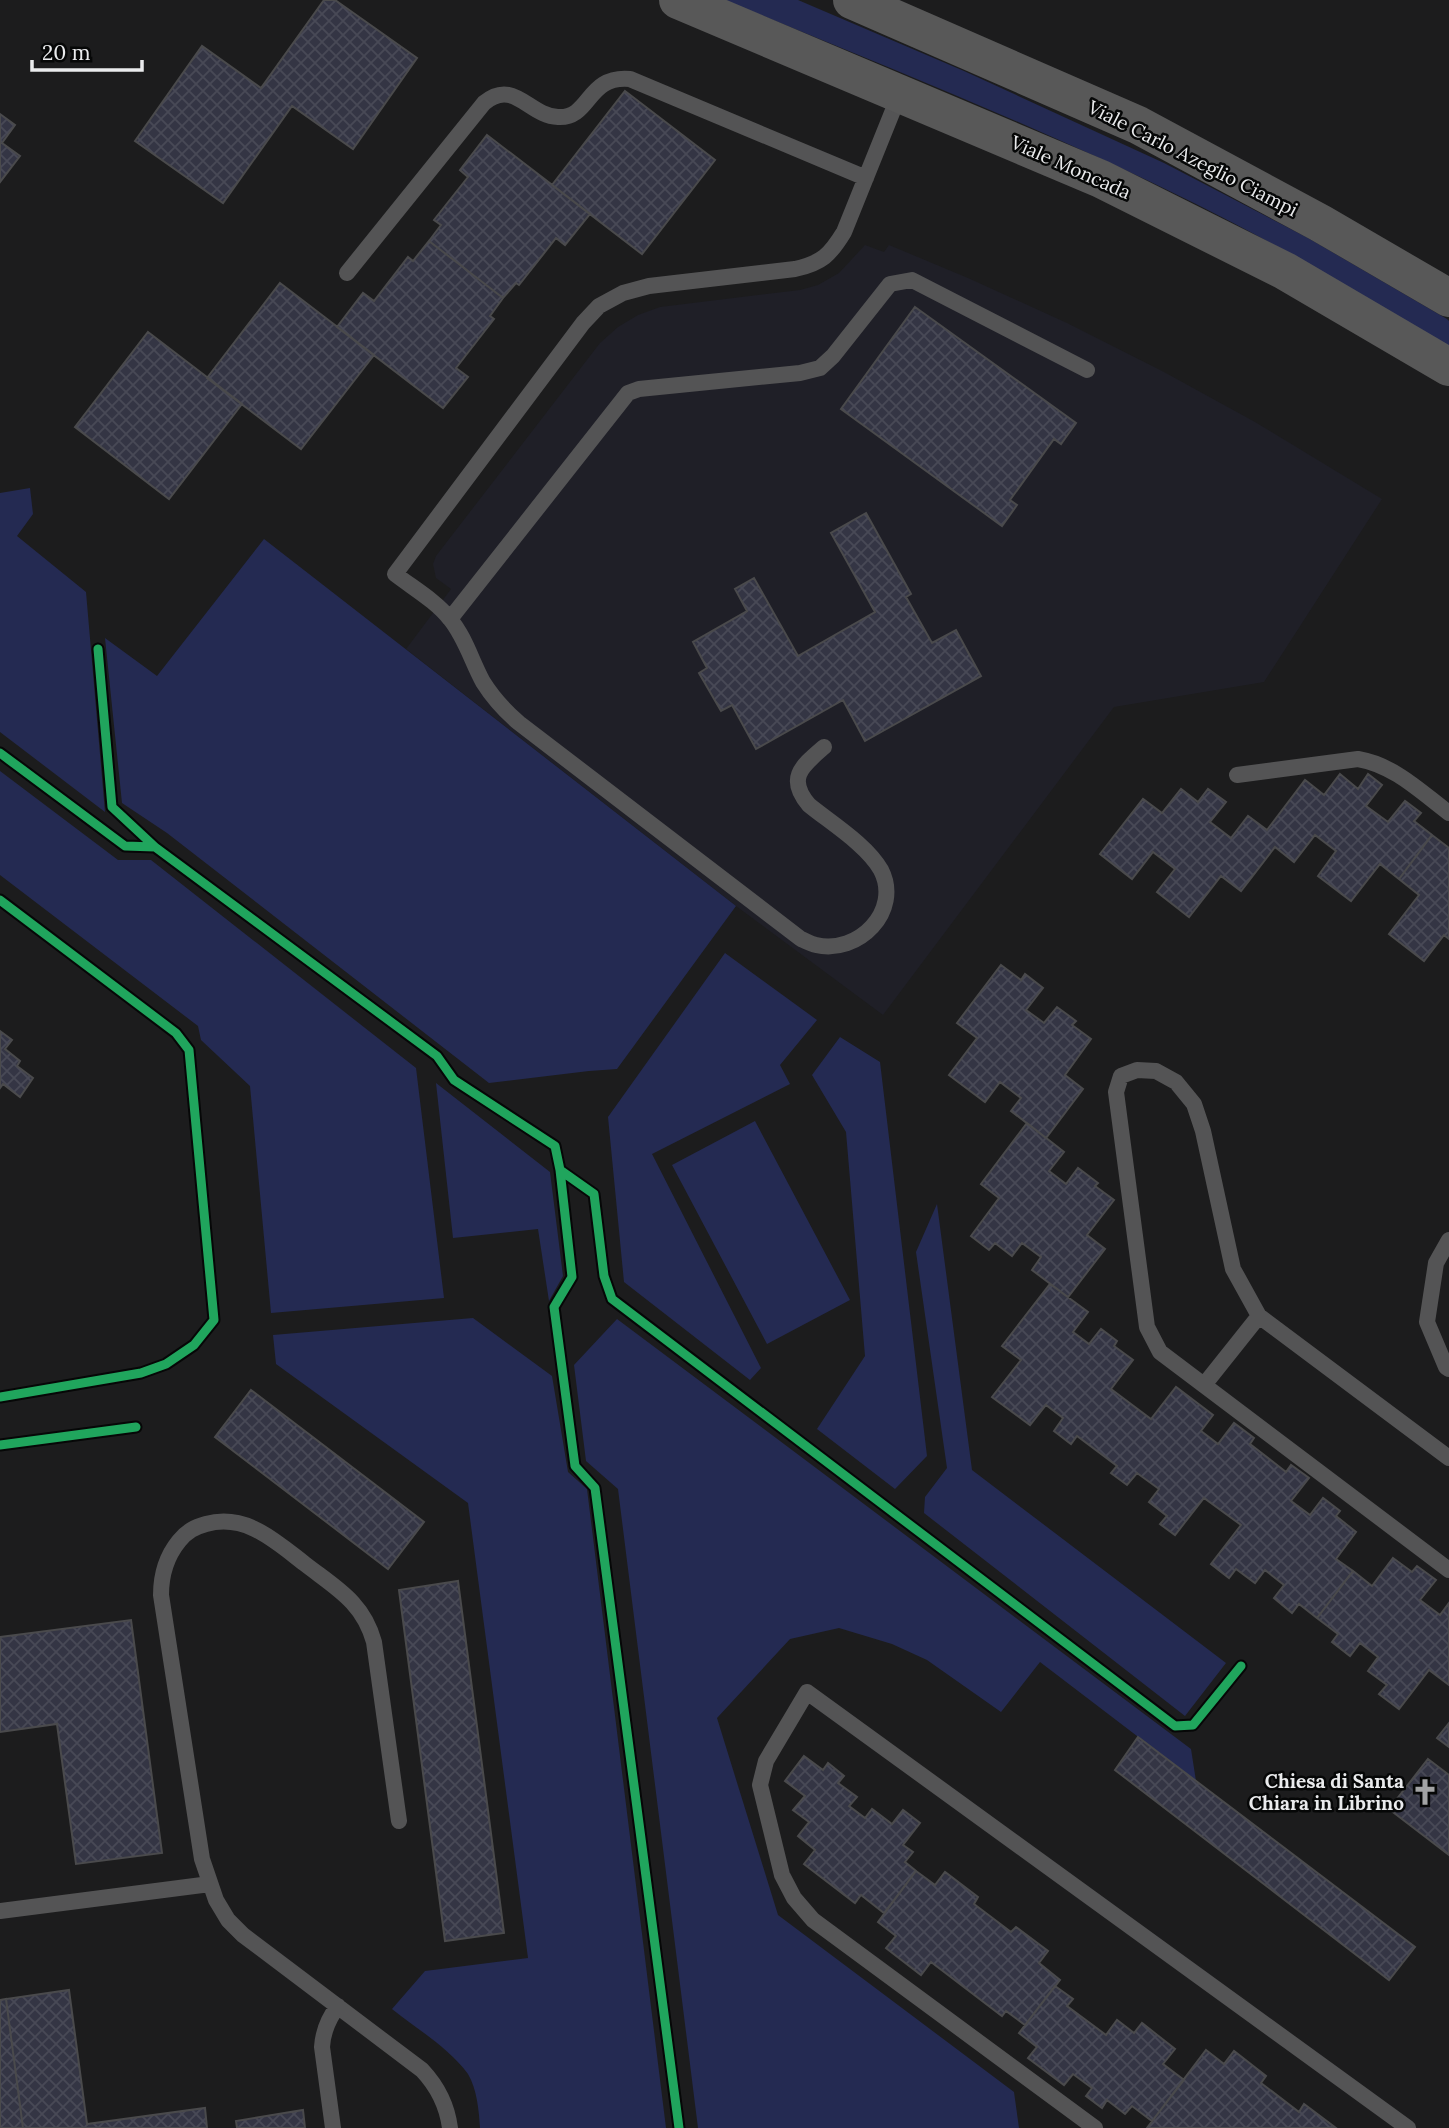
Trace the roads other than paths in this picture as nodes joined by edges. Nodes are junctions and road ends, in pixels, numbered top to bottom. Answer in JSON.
{"nodes":[{"id":1,"x":678,"y":0,"type":"edge"},
{"id":2,"x":852,"y":0,"type":"edge"},
{"id":3,"x":900,"y":93,"type":"junction"},
{"id":4,"x":866,"y":178,"type":"junction"},
{"id":5,"x":347,"y":273,"type":"dead end"},
{"id":6,"x":1449,"y":298,"type":"edge"},
{"id":7,"x":1449,"y":367,"type":"edge"},
{"id":8,"x":1087,"y":370,"type":"dead end"},
{"id":9,"x":450,"y":619,"type":"junction"},
{"id":10,"x":824,"y":747,"type":"dead end"},
{"id":11,"x":1237,"y":775,"type":"dead end"},
{"id":12,"x":1449,"y":813,"type":"edge"},
{"id":13,"x":1449,"y":1240,"type":"edge"},
{"id":14,"x":1259,"y":1316,"type":"junction"},
{"id":15,"x":1449,"y":1369,"type":"edge"},
{"id":16,"x":1204,"y":1385,"type":"junction"},
{"id":17,"x":1449,"y":1458,"type":"edge"},
{"id":18,"x":1449,"y":1570,"type":"edge"},
{"id":19,"x":399,"y":1821,"type":"dead end"},
{"id":20,"x":210,"y":1884,"type":"junction"},
{"id":21,"x":0,"y":1911,"type":"edge"},
{"id":22,"x":338,"y":2006,"type":"junction"},
{"id":23,"x":333,"y":2128,"type":"edge"},
{"id":24,"x":450,"y":2128,"type":"edge"},
{"id":25,"x":1094,"y":2128,"type":"edge"},
{"id":26,"x":1408,"y":2128,"type":"edge"}],
"edges":[{"from":1,"to":3,"type":"main road","name":"Viale Moncada"},
{"from":2,"to":6,"type":"main road","name":"Viale Carlo Azeglio Ciampi"},
{"from":3,"to":4,"type":"lane"},
{"from":3,"to":7,"type":"main road","name":"Viale Moncada"},
{"from":4,"to":5,"type":"lane"},
{"from":4,"to":9,"type":"lane"},
{"from":8,"to":9,"type":"lane"},
{"from":9,"to":10,"type":"lane"},
{"from":11,"to":12,"type":"lane"},
{"from":13,"to":15,"type":"lane"},
{"from":14,"to":16,"type":"lane"},
{"from":14,"to":16,"type":"lane"},
{"from":14,"to":17,"type":"lane"},
{"from":16,"to":18,"type":"lane"},
{"from":19,"to":20,"type":"lane"},
{"from":20,"to":21,"type":"lane"},
{"from":20,"to":22,"type":"lane"},
{"from":22,"to":23,"type":"lane"},
{"from":22,"to":24,"type":"lane"},
{"from":25,"to":26,"type":"lane"}]}
